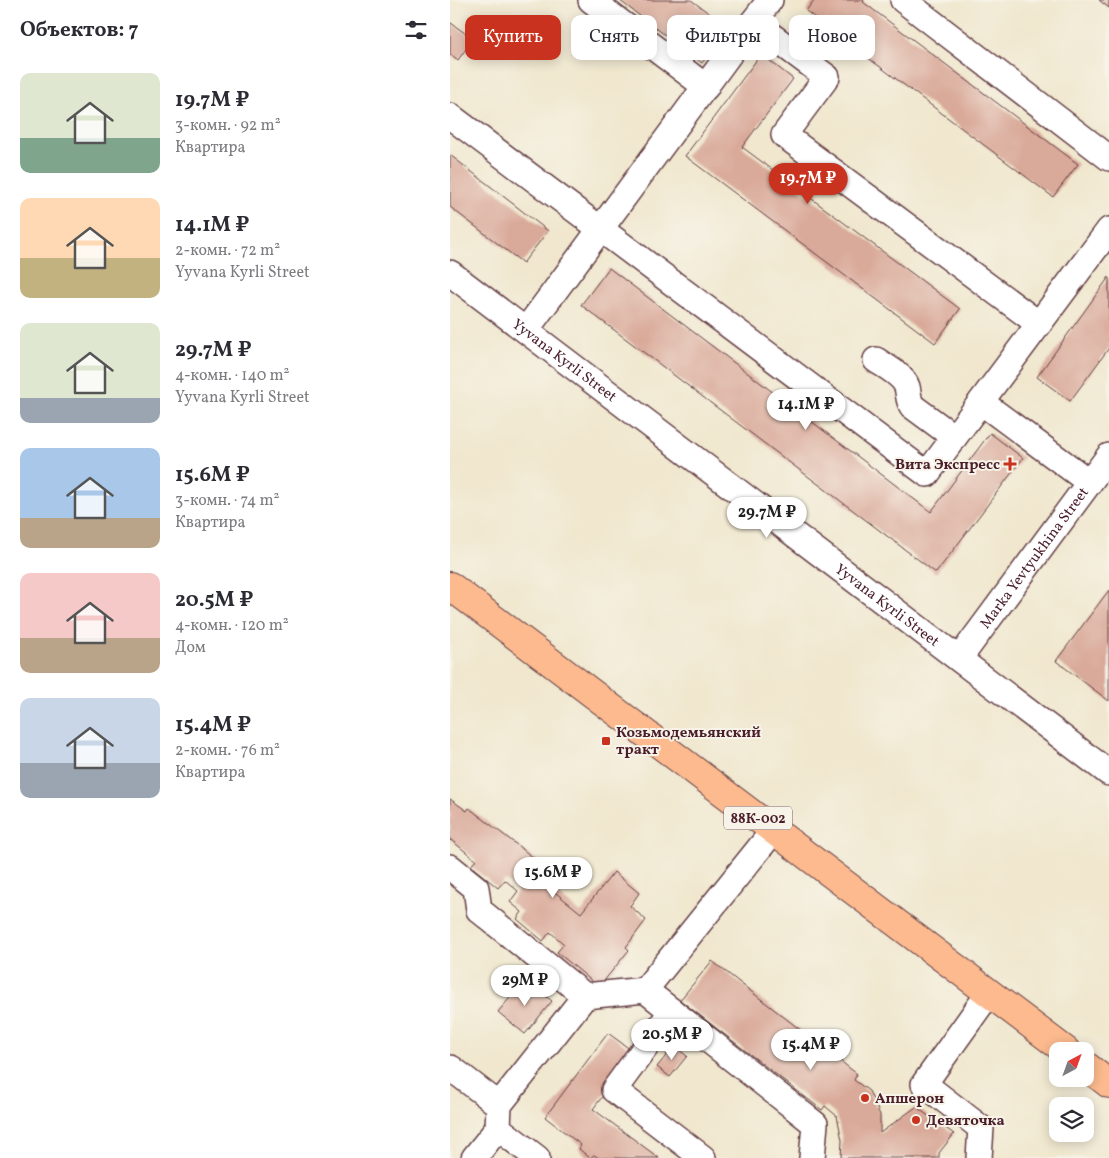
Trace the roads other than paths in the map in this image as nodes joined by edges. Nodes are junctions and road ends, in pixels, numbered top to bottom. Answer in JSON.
{"nodes":[{"id":1,"x":591,"y":0,"type":"edge"},
{"id":2,"x":770,"y":0,"type":"edge"},
{"id":3,"x":903,"y":0,"type":"edge"},
{"id":4,"x":758,"y":15,"type":"edge"},
{"id":5,"x":779,"y":41,"type":"edge"},
{"id":6,"x":726,"y":60,"type":"edge"},
{"id":7,"x":706,"y":87,"type":"junction"},
{"id":8,"x":450,"y":116,"type":"edge"},
{"id":9,"x":1109,"y":158,"type":"edge"},
{"id":10,"x":600,"y":229,"type":"junction"},
{"id":11,"x":1109,"y":230,"type":"edge"},
{"id":12,"x":450,"y":273,"type":"edge"},
{"id":13,"x":1038,"y":324,"type":"junction"},
{"id":14,"x":526,"y":330,"type":"junction"},
{"id":15,"x":876,"y":360,"type":"dead end"},
{"id":16,"x":980,"y":402,"type":"junction"},
{"id":17,"x":954,"y":437,"type":"junction"},
{"id":18,"x":1109,"y":456,"type":"edge"},
{"id":19,"x":1090,"y":482,"type":"junction"},
{"id":20,"x":450,"y":586,"type":"edge"},
{"id":21,"x":959,"y":659,"type":"junction"},
{"id":22,"x":1109,"y":773,"type":"edge"},
{"id":23,"x":774,"y":830,"type":"junction"},
{"id":24,"x":450,"y":867,"type":"edge"},
{"id":25,"x":645,"y":990,"type":"junction"},
{"id":26,"x":989,"y":992,"type":"junction"},
{"id":27,"x":585,"y":996,"type":"junction"},
{"id":28,"x":672,"y":1011,"type":"junction"},
{"id":29,"x":1054,"y":1042,"type":"edge"},
{"id":30,"x":450,"y":1069,"type":"edge"},
{"id":31,"x":1094,"y":1072,"type":"edge"},
{"id":32,"x":1109,"y":1084,"type":"edge"},
{"id":33,"x":498,"y":1116,"type":"junction"},
{"id":34,"x":511,"y":1150,"type":"edge"},
{"id":35,"x":474,"y":1158,"type":"edge"},
{"id":36,"x":537,"y":1158,"type":"edge"},
{"id":37,"x":703,"y":1158,"type":"edge"},
{"id":38,"x":812,"y":1158,"type":"edge"},
{"id":39,"x":979,"y":1158,"type":"edge"}],
"edges":[{"from":1,"to":7,"type":"street"},
{"from":2,"to":4,"type":"street"},
{"from":3,"to":9,"type":"street"},
{"from":5,"to":13,"type":"street"},
{"from":6,"to":7,"type":"street"},
{"from":7,"to":10,"type":"street"},
{"from":8,"to":10,"type":"street"},
{"from":10,"to":14,"type":"street"},
{"from":10,"to":17,"type":"street"},
{"from":11,"to":13,"type":"street"},
{"from":12,"to":14,"type":"street","name":"Yyvana Kyrli Street"},
{"from":13,"to":16,"type":"street"},
{"from":14,"to":21,"type":"street","name":"Yyvana Kyrli Street"},
{"from":15,"to":17,"type":"street"},
{"from":16,"to":17,"type":"street"},
{"from":16,"to":19,"type":"street"},
{"from":18,"to":19,"type":"street","name":"Marka Yevtyukhina Street"},
{"from":19,"to":21,"type":"street","name":"Marka Yevtyukhina Street"},
{"from":20,"to":23,"type":"main road","number":"88К-002"},
{"from":21,"to":22,"type":"street","name":"Yyvana Kyrli Street"},
{"from":23,"to":25,"type":"street"},
{"from":23,"to":26,"type":"main road","number":"88К-002"},
{"from":24,"to":27,"type":"street"},
{"from":25,"to":27,"type":"street"},
{"from":25,"to":28,"type":"street"},
{"from":26,"to":29,"type":"main road","number":"88К-002"},
{"from":26,"to":39,"type":"street"},
{"from":27,"to":33,"type":"street"},
{"from":28,"to":37,"type":"street"},
{"from":28,"to":38,"type":"street"},
{"from":30,"to":33,"type":"street"},
{"from":31,"to":32,"type":"main road"},
{"from":33,"to":34,"type":"street"},
{"from":33,"to":35,"type":"street"},
{"from":34,"to":36,"type":"street"}]}
